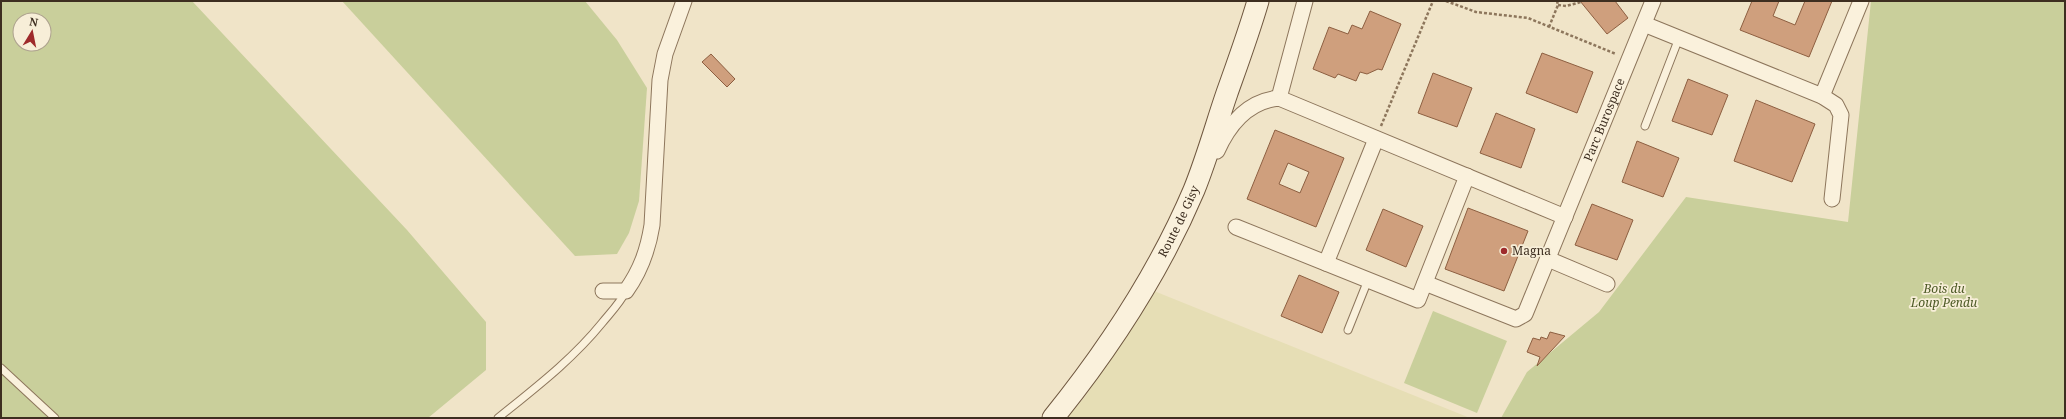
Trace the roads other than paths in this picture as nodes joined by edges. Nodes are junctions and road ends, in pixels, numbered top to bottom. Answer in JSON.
{"nodes":[{"id":1,"x":684,"y":1,"type":"edge"},
{"id":2,"x":1258,"y":1,"type":"edge"},
{"id":3,"x":1306,"y":1,"type":"edge"},
{"id":4,"x":1653,"y":1,"type":"edge"},
{"id":5,"x":1861,"y":1,"type":"edge"},
{"id":6,"x":1644,"y":24,"type":"junction"},
{"id":7,"x":1679,"y":38,"type":"junction"},
{"id":8,"x":1822,"y":96,"type":"junction"},
{"id":9,"x":1279,"y":98,"type":"junction"},
{"id":10,"x":1645,"y":126,"type":"dead end"},
{"id":11,"x":1376,"y":139,"type":"junction"},
{"id":12,"x":1467,"y":176,"type":"junction"},
{"id":13,"x":1832,"y":199,"type":"dead end"},
{"id":14,"x":1565,"y":217,"type":"junction"},
{"id":15,"x":1236,"y":227,"type":"dead end"},
{"id":16,"x":1172,"y":236,"type":"junction"},
{"id":17,"x":1548,"y":258,"type":"junction"},
{"id":18,"x":1326,"y":263,"type":"junction"},
{"id":19,"x":1368,"y":280,"type":"junction"},
{"id":20,"x":1425,"y":283,"type":"junction"},
{"id":21,"x":1607,"y":284,"type":"dead end"},
{"id":22,"x":603,"y":291,"type":"dead end"},
{"id":23,"x":626,"y":291,"type":"junction"},
{"id":24,"x":1348,"y":330,"type":"dead end"},
{"id":25,"x":1,"y":368,"type":"edge"},
{"id":26,"x":55,"y":418,"type":"edge"},
{"id":27,"x":498,"y":418,"type":"edge"},
{"id":28,"x":1053,"y":418,"type":"edge"}],
"edges":[{"from":1,"to":23,"type":"street"},
{"from":2,"to":16,"type":"street","name":"Route de Gisy"},
{"from":3,"to":9,"type":"street"},
{"from":4,"to":6,"type":"street","name":"Parc Burospace"},
{"from":5,"to":8,"type":"street"},
{"from":6,"to":7,"type":"street"},
{"from":6,"to":14,"type":"street","name":"Parc Burospace"},
{"from":7,"to":8,"type":"street"},
{"from":7,"to":10,"type":"lane"},
{"from":8,"to":13,"type":"street"},
{"from":9,"to":11,"type":"street"},
{"from":9,"to":16,"type":"street"},
{"from":11,"to":12,"type":"street"},
{"from":11,"to":18,"type":"street"},
{"from":12,"to":14,"type":"street"},
{"from":12,"to":20,"type":"street"},
{"from":14,"to":17,"type":"street","name":"Parc Burospace"},
{"from":15,"to":18,"type":"street"},
{"from":16,"to":28,"type":"street","name":"Route de Gisy"},
{"from":17,"to":20,"type":"street","name":"Parc Burospace"},
{"from":17,"to":21,"type":"street"},
{"from":18,"to":19,"type":"street"},
{"from":19,"to":20,"type":"street"},
{"from":19,"to":24,"type":"lane"},
{"from":22,"to":23,"type":"street"},
{"from":23,"to":27,"type":"lane"},
{"from":25,"to":26,"type":"lane"}]}
